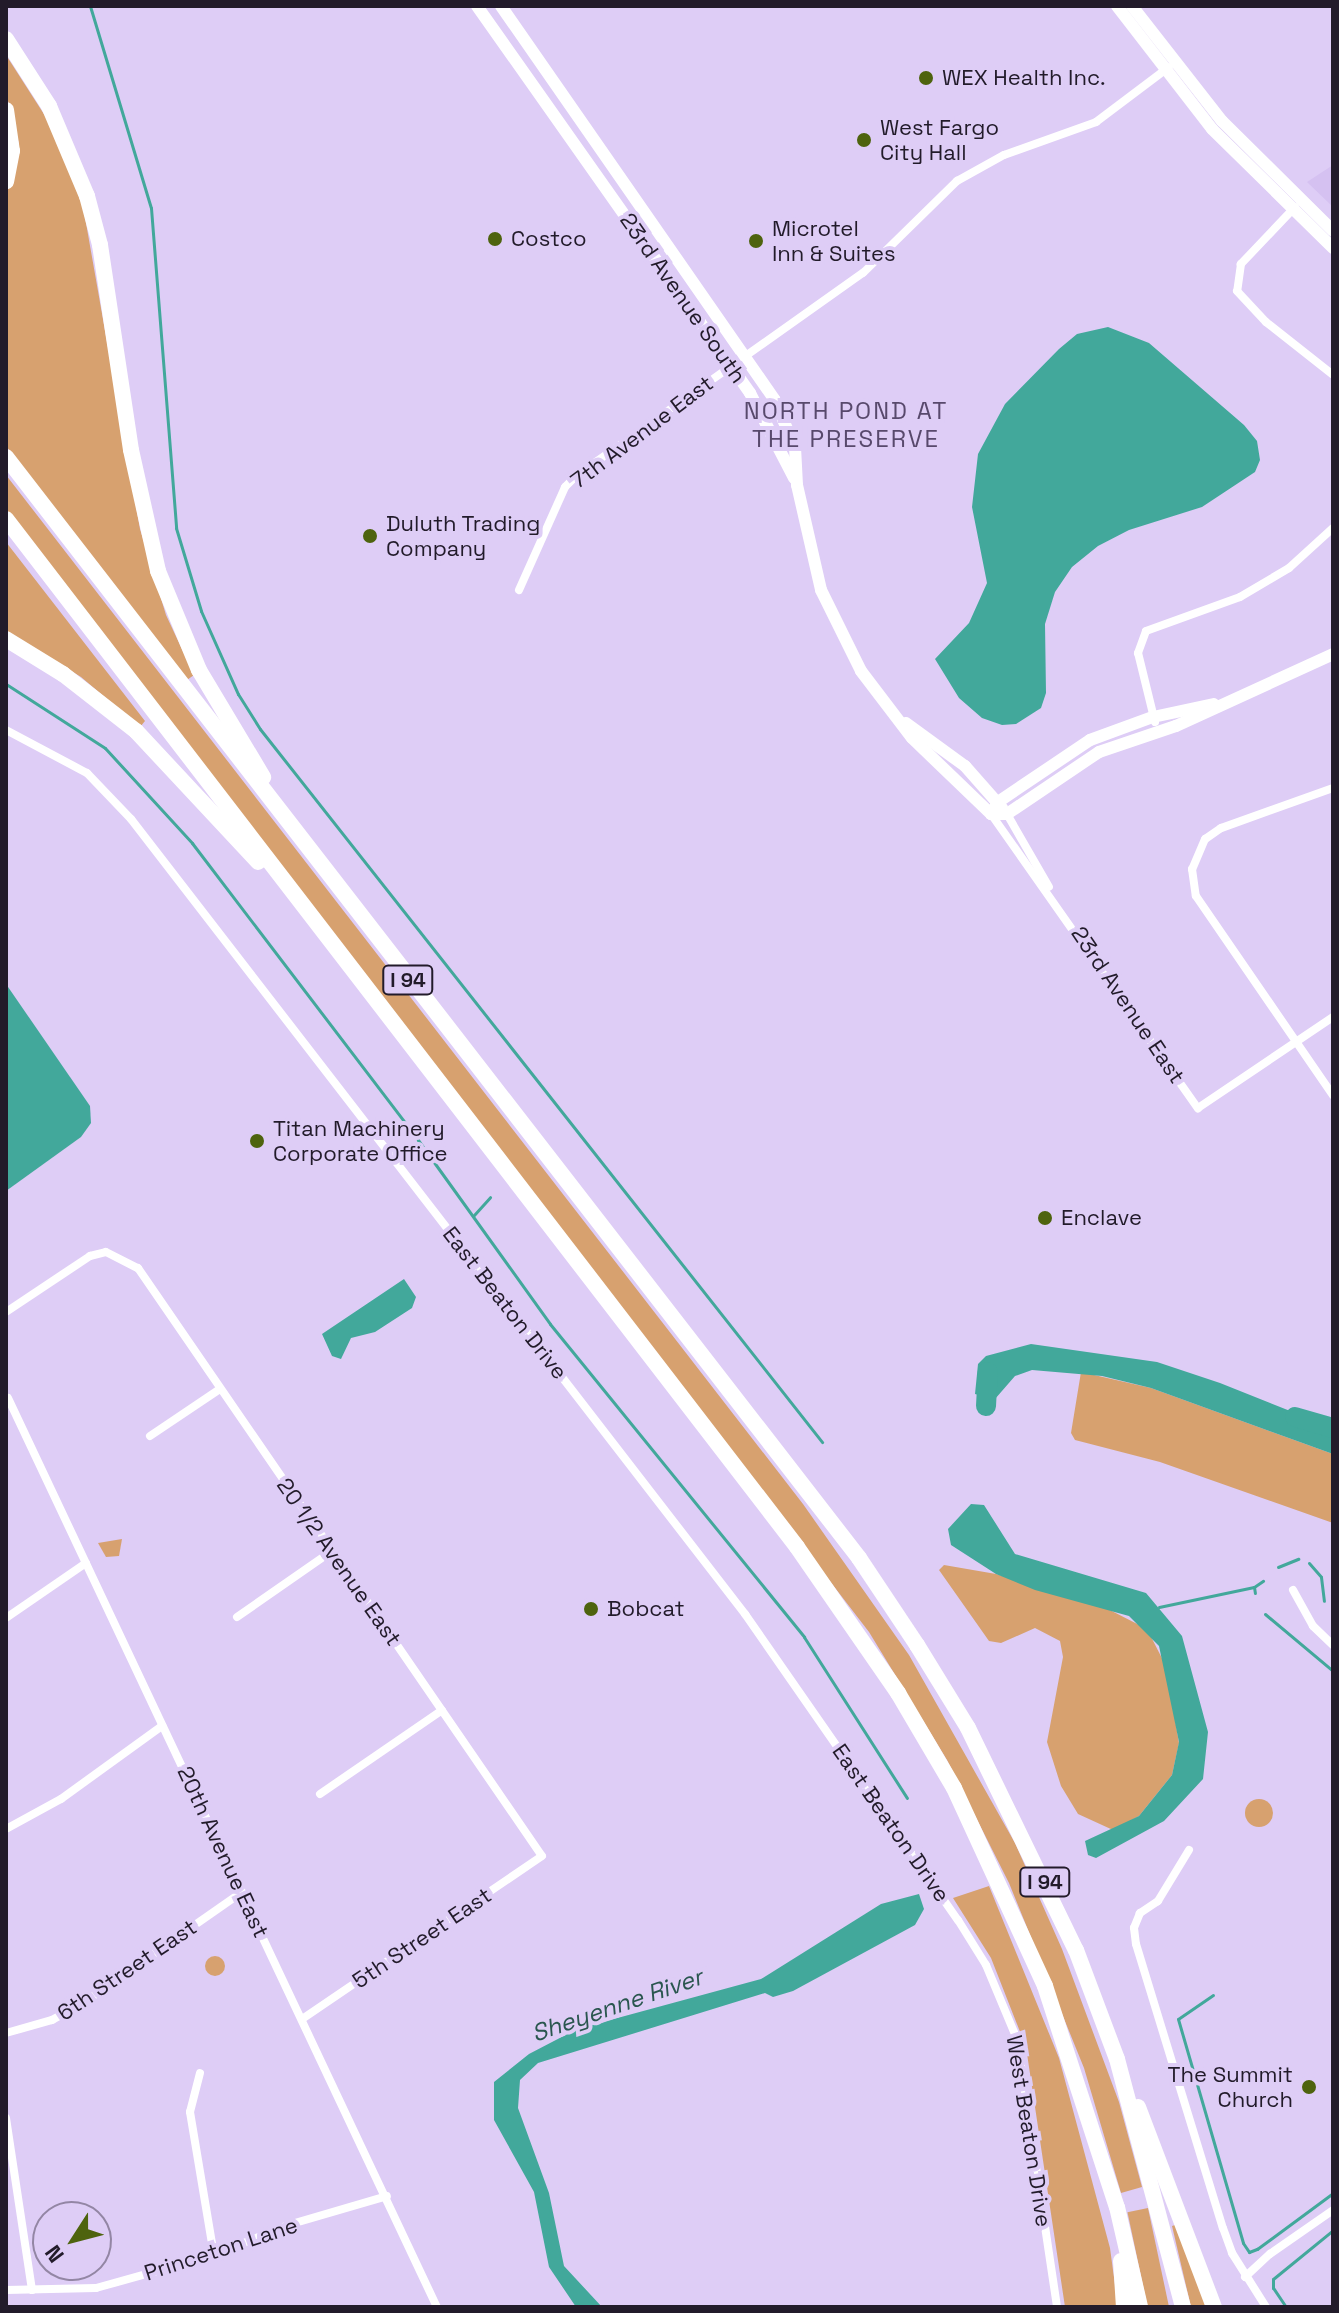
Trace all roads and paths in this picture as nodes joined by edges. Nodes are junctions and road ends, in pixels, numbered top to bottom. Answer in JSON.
{"nodes":[{"id":1,"x":477,"y":6,"type":"edge"},
{"id":2,"x":501,"y":6,"type":"edge"},
{"id":3,"x":1117,"y":6,"type":"edge"},
{"id":4,"x":1132,"y":6,"type":"edge"},
{"id":5,"x":6,"y":39,"type":"edge"},
{"id":6,"x":1170,"y":66,"type":"junction"},
{"id":7,"x":6,"y":110,"type":"edge"},
{"id":8,"x":6,"y":181,"type":"edge"},
{"id":9,"x":1297,"y":205,"type":"junction"},
{"id":10,"x":1333,"y":231,"type":"edge"},
{"id":11,"x":1333,"y":248,"type":"edge"},
{"id":12,"x":746,"y":356,"type":"junction"},
{"id":13,"x":731,"y":366,"type":"junction"},
{"id":14,"x":1333,"y":375,"type":"edge"},
{"id":15,"x":6,"y":457,"type":"edge"},
{"id":16,"x":797,"y":485,"type":"junction"},
{"id":17,"x":6,"y":519,"type":"edge"},
{"id":18,"x":1333,"y":528,"type":"edge"},
{"id":19,"x":519,"y":590,"type":"dead end"},
{"id":20,"x":6,"y":639,"type":"edge"},
{"id":21,"x":1333,"y":654,"type":"edge"},
{"id":22,"x":1244,"y":698,"type":"junction"},
{"id":23,"x":1153,"y":717,"type":"junction"},
{"id":24,"x":6,"y":730,"type":"edge"},
{"id":25,"x":1157,"y":733,"type":"junction"},
{"id":26,"x":1333,"y":788,"type":"edge"},
{"id":27,"x":995,"y":808,"type":"junction"},
{"id":28,"x":1007,"y":814,"type":"junction"},
{"id":29,"x":331,"y":882,"type":"junction"},
{"id":30,"x":1057,"y":902,"type":"junction"},
{"id":31,"x":324,"y":934,"type":"junction"},
{"id":32,"x":1333,"y":1017,"type":"edge"},
{"id":33,"x":1295,"y":1041,"type":"junction"},
{"id":34,"x":1333,"y":1095,"type":"edge"},
{"id":35,"x":6,"y":1312,"type":"edge"},
{"id":36,"x":220,"y":1389,"type":"junction"},
{"id":37,"x":7,"y":1397,"type":"edge"},
{"id":38,"x":150,"y":1436,"type":"dead end"},
{"id":39,"x":332,"y":1551,"type":"junction"},
{"id":40,"x":86,"y":1563,"type":"junction"},
{"id":41,"x":1293,"y":1590,"type":"dead end"},
{"id":42,"x":237,"y":1617,"type":"dead end"},
{"id":43,"x":6,"y":1618,"type":"edge"},
{"id":44,"x":1333,"y":1645,"type":"edge"},
{"id":45,"x":442,"y":1710,"type":"junction"},
{"id":46,"x":162,"y":1726,"type":"junction"},
{"id":47,"x":320,"y":1794,"type":"dead end"},
{"id":48,"x":6,"y":1829,"type":"edge"},
{"id":49,"x":1189,"y":1850,"type":"dead end"},
{"id":50,"x":542,"y":1856,"type":"joint"},
{"id":51,"x":242,"y":1892,"type":"junction"},
{"id":52,"x":958,"y":1920,"type":"joint"},
{"id":53,"x":302,"y":2019,"type":"junction"},
{"id":54,"x":6,"y":2033,"type":"edge"},
{"id":55,"x":200,"y":2073,"type":"dead end"},
{"id":56,"x":1122,"y":2076,"type":"junction"},
{"id":57,"x":6,"y":2118,"type":"edge"},
{"id":58,"x":387,"y":2196,"type":"junction"},
{"id":59,"x":1117,"y":2207,"type":"junction"},
{"id":60,"x":1333,"y":2210,"type":"edge"},
{"id":61,"x":214,"y":2255,"type":"junction"},
{"id":62,"x":1245,"y":2277,"type":"junction"},
{"id":63,"x":6,"y":2290,"type":"edge"},
{"id":64,"x":32,"y":2290,"type":"junction"},
{"id":65,"x":437,"y":2307,"type":"edge"},
{"id":66,"x":1057,"y":2307,"type":"edge"},
{"id":67,"x":1124,"y":2307,"type":"edge"},
{"id":68,"x":1140,"y":2307,"type":"edge"},
{"id":69,"x":1183,"y":2307,"type":"edge"},
{"id":70,"x":1214,"y":2307,"type":"edge"},
{"id":71,"x":1266,"y":2307,"type":"edge"}],
"edges":[{"from":1,"to":13,"type":"street","name":"23rd Avenue South"},
{"from":2,"to":12,"type":"street","name":"23rd Avenue South"},
{"from":3,"to":6,"type":"street"},
{"from":4,"to":6,"type":"street"},
{"from":5,"to":29,"type":"highway"},
{"from":6,"to":9,"type":"street"},
{"from":6,"to":12,"type":"street"},
{"from":7,"to":8,"type":"highway"},
{"from":9,"to":10,"type":"street"},
{"from":9,"to":11,"type":"street"},
{"from":9,"to":14,"type":"street"},
{"from":12,"to":13,"type":"street"},
{"from":12,"to":16,"type":"street","name":"23rd Avenue South"},
{"from":13,"to":16,"type":"street","name":"23rd Avenue South"},
{"from":13,"to":19,"type":"street","name":"7th Avenue East"},
{"from":15,"to":29,"type":"highway","number":"I 94"},
{"from":16,"to":27,"type":"street","name":"23rd Avenue East"},
{"from":17,"to":31,"type":"highway","number":"I 94"},
{"from":18,"to":23,"type":"street"},
{"from":20,"to":31,"type":"highway"},
{"from":21,"to":22,"type":"street"},
{"from":22,"to":23,"type":"street"},
{"from":22,"to":25,"type":"street"},
{"from":23,"to":25,"type":"street"},
{"from":23,"to":27,"type":"street"},
{"from":24,"to":52,"type":"street","name":"East Beaton Drive"},
{"from":25,"to":28,"type":"street"},
{"from":26,"to":33,"type":"street"},
{"from":27,"to":28,"type":"street"},
{"from":27,"to":30,"type":"street","name":"23rd Avenue East"},
{"from":28,"to":30,"type":"street","name":"23rd Avenue East"},
{"from":29,"to":56,"type":"highway","number":"I 94"},
{"from":30,"to":33,"type":"street","name":"23rd Avenue East"},
{"from":31,"to":59,"type":"highway","number":"I 94"},
{"from":32,"to":33,"type":"street"},
{"from":33,"to":34,"type":"street"},
{"from":35,"to":36,"type":"street","name":"20 1/2 Avenue East"},
{"from":36,"to":38,"type":"street"},
{"from":36,"to":39,"type":"street","name":"20 1/2 Avenue East"},
{"from":37,"to":40,"type":"street","name":"20th Avenue East"},
{"from":39,"to":42,"type":"street"},
{"from":39,"to":45,"type":"street","name":"20 1/2 Avenue East"},
{"from":40,"to":43,"type":"street"},
{"from":40,"to":46,"type":"street","name":"20th Avenue East"},
{"from":41,"to":44,"type":"street"},
{"from":45,"to":47,"type":"street"},
{"from":45,"to":50,"type":"street","name":"20 1/2 Avenue East"},
{"from":46,"to":48,"type":"street"},
{"from":46,"to":51,"type":"street","name":"20th Avenue East"},
{"from":49,"to":62,"type":"street"},
{"from":50,"to":53,"type":"street","name":"5th Street East"},
{"from":51,"to":53,"type":"street","name":"20th Avenue East"},
{"from":51,"to":54,"type":"street","name":"6th Street East"},
{"from":52,"to":66,"type":"street","name":"West Beaton Drive"},
{"from":53,"to":58,"type":"street","name":"20th Avenue East"},
{"from":55,"to":61,"type":"street"},
{"from":56,"to":69,"type":"highway","number":"I 94"},
{"from":56,"to":70,"type":"highway"},
{"from":57,"to":64,"type":"street"},
{"from":58,"to":61,"type":"street","name":"Princeton Lane"},
{"from":58,"to":65,"type":"street","name":"20th Avenue East"},
{"from":59,"to":67,"type":"highway"},
{"from":59,"to":68,"type":"highway","number":"I 94"},
{"from":60,"to":62,"type":"street"},
{"from":61,"to":64,"type":"street","name":"Princeton Lane"},
{"from":62,"to":71,"type":"street"},
{"from":63,"to":64,"type":"street","name":"Princeton Lane"}]}
